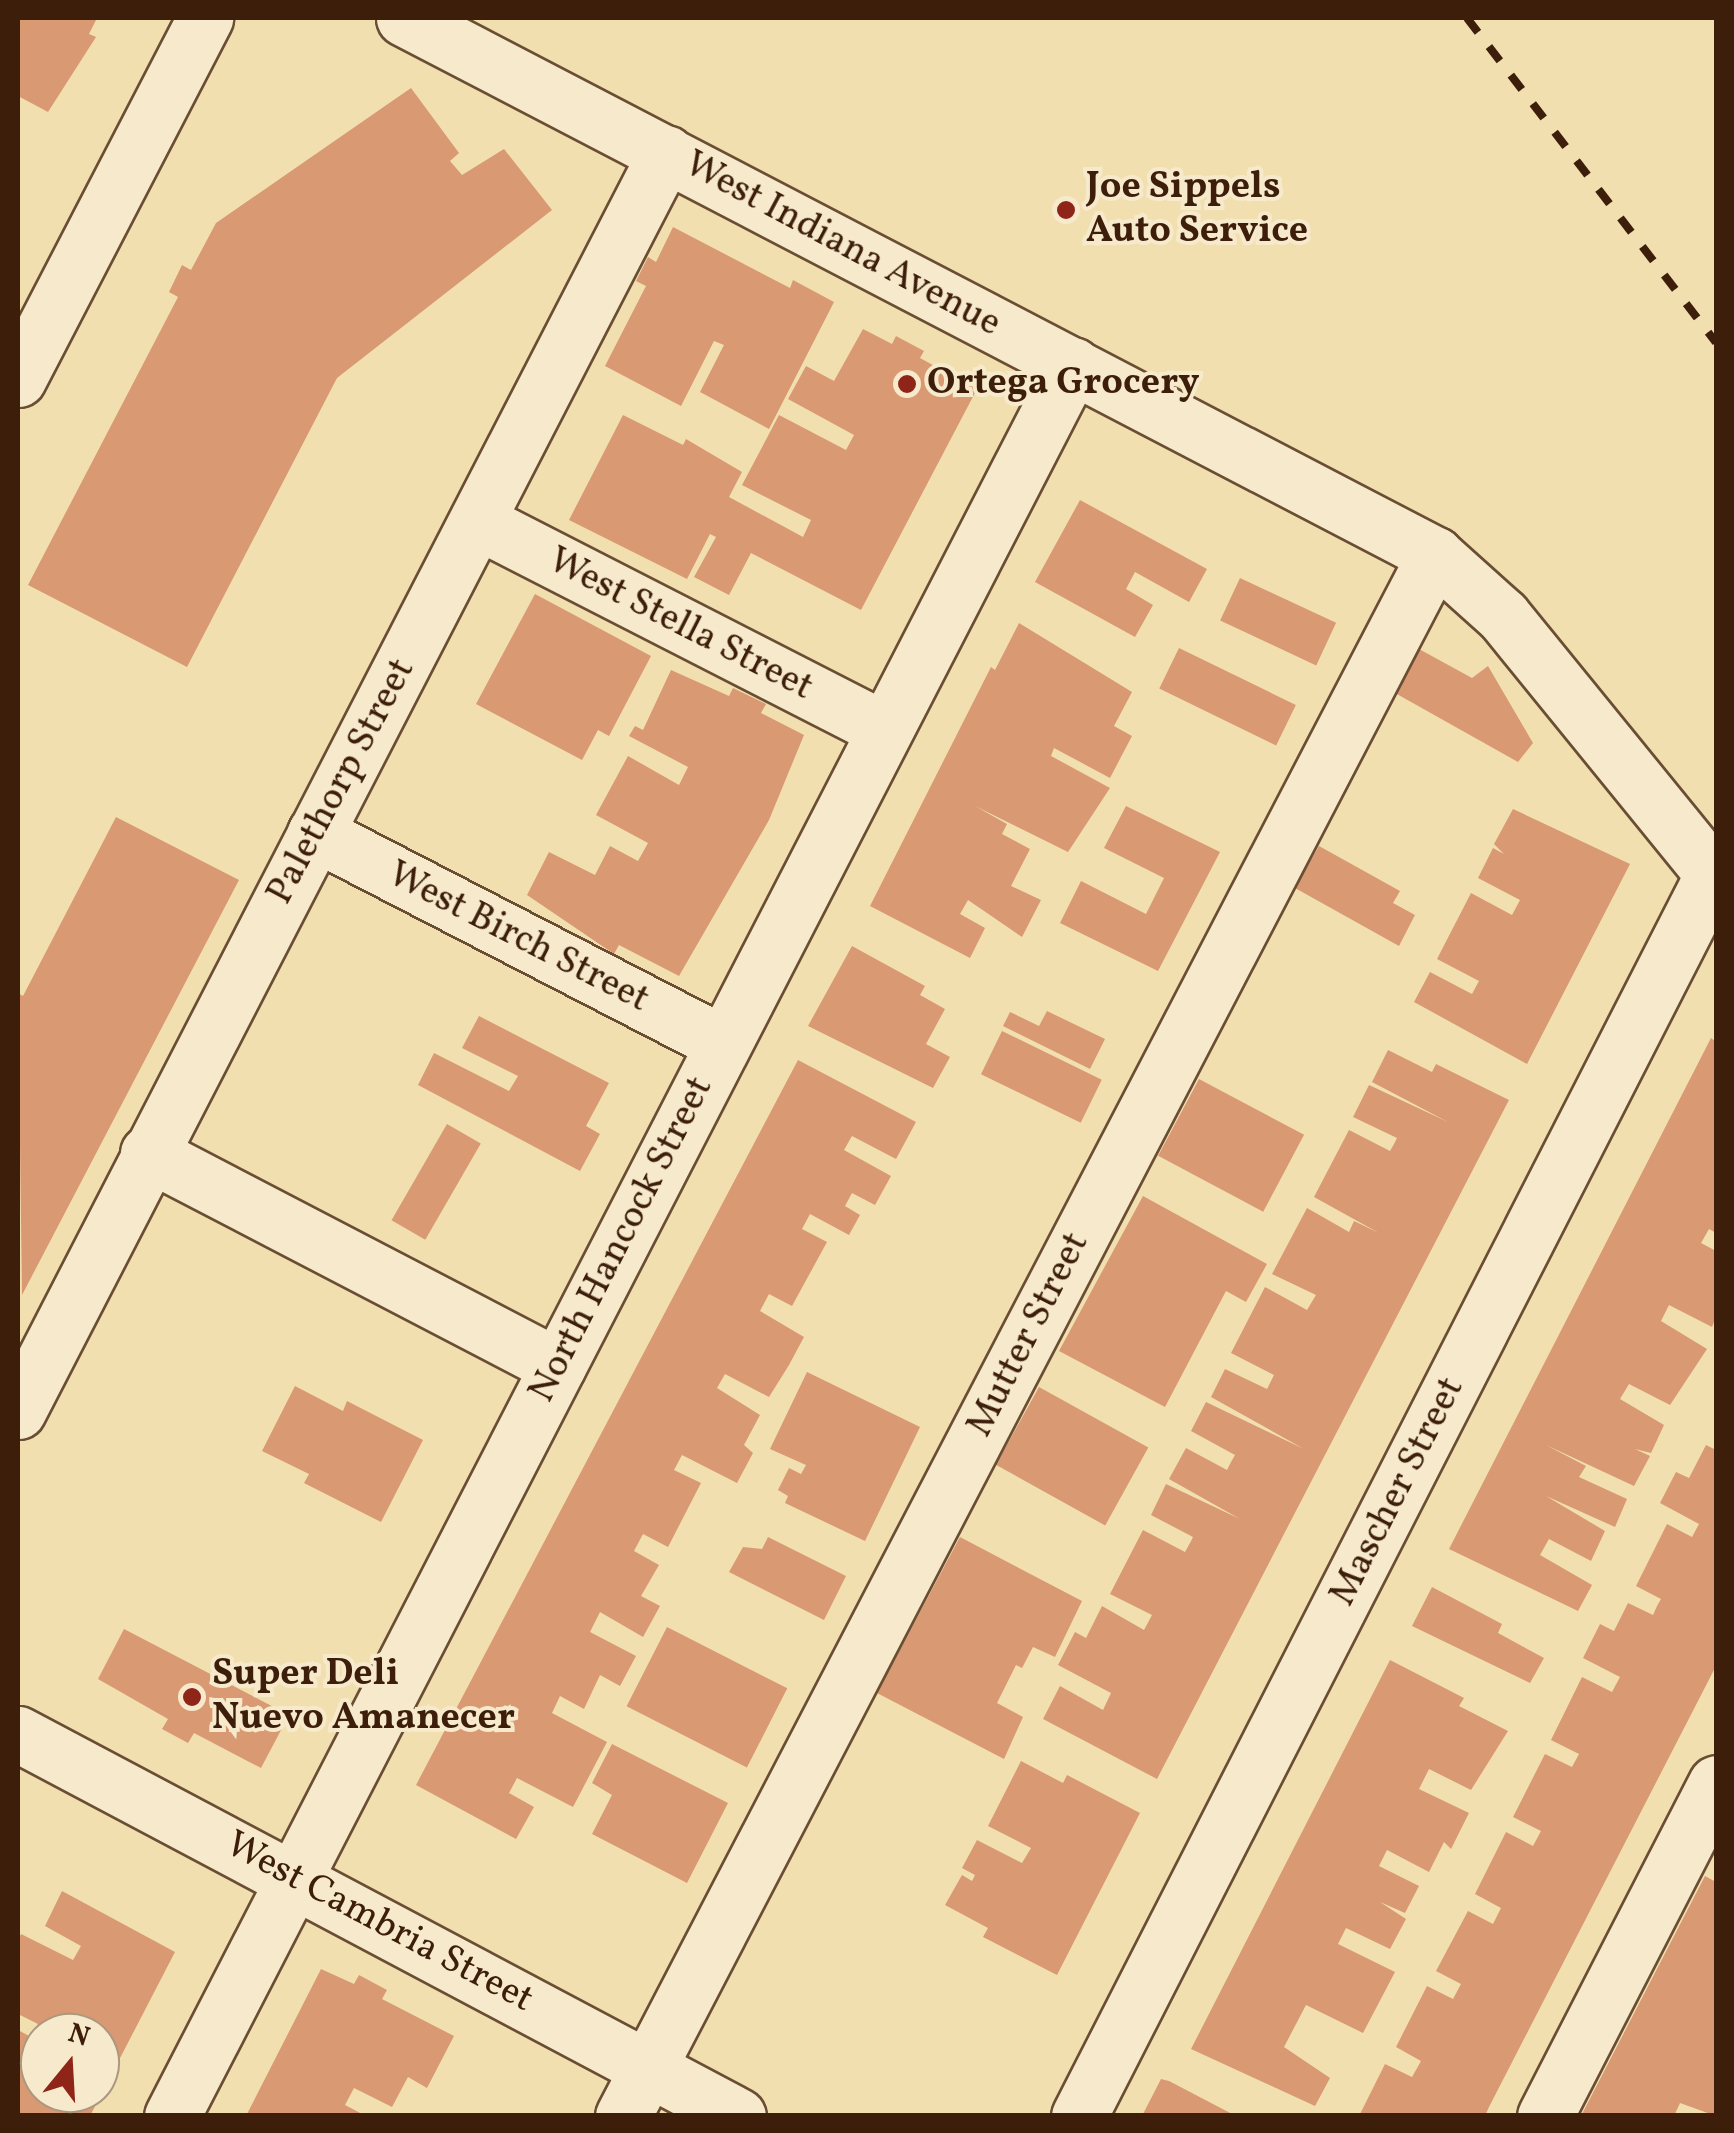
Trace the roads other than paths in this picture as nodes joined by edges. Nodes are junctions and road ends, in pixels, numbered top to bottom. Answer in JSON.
{"nodes":[{"id":1,"x":205,"y":18,"type":"edge"},
{"id":2,"x":404,"y":18,"type":"edge"},
{"id":3,"x":666,"y":153,"type":"junction"},
{"id":4,"x":1073,"y":366,"type":"junction"},
{"id":5,"x":18,"y":379,"type":"edge"},
{"id":6,"x":478,"y":522,"type":"junction"},
{"id":7,"x":1435,"y":555,"type":"junction"},
{"id":8,"x":882,"y":728,"type":"junction"},
{"id":9,"x":315,"y":833,"type":"junction"},
{"id":10,"x":1715,"y":873,"type":"edge"},
{"id":11,"x":722,"y":1043,"type":"junction"},
{"id":12,"x":148,"y":1154,"type":"junction"},
{"id":13,"x":558,"y":1366,"type":"junction"},
{"id":14,"x":18,"y":1411,"type":"edge"},
{"id":15,"x":18,"y":1734,"type":"edge"},
{"id":16,"x":1716,"y":1784,"type":"edge"},
{"id":17,"x":296,"y":1878,"type":"junction"},
{"id":18,"x":648,"y":2068,"type":"junction"},
{"id":19,"x":172,"y":2116,"type":"edge"},
{"id":20,"x":623,"y":2116,"type":"edge"},
{"id":21,"x":738,"y":2116,"type":"edge"},
{"id":22,"x":1079,"y":2116,"type":"edge"},
{"id":23,"x":1545,"y":2116,"type":"edge"}],
"edges":[{"from":1,"to":5,"type":"street"},
{"from":2,"to":3,"type":"street","name":"West Indiana Avenue"},
{"from":3,"to":4,"type":"street","name":"West Indiana Avenue"},
{"from":3,"to":6,"type":"street","name":"Palethorp Street"},
{"from":4,"to":7,"type":"street","name":"West Indiana Avenue"},
{"from":4,"to":8,"type":"street","name":"North Hancock Street"},
{"from":6,"to":8,"type":"street","name":"West Stella Street"},
{"from":6,"to":9,"type":"street","name":"Palethorp Street"},
{"from":7,"to":10,"type":"street","name":"West Indiana Avenue"},
{"from":7,"to":18,"type":"street","name":"Mutter Street"},
{"from":8,"to":11,"type":"street","name":"North Hancock Street"},
{"from":9,"to":11,"type":"street","name":"West Birch Street"},
{"from":9,"to":12,"type":"street","name":"Palethorp Street"},
{"from":10,"to":22,"type":"street","name":"Mascher Street"},
{"from":11,"to":13,"type":"street","name":"North Hancock Street"},
{"from":12,"to":13,"type":"street"},
{"from":12,"to":14,"type":"street","name":"Palethorp Street"},
{"from":13,"to":17,"type":"street","name":"North Hancock Street"},
{"from":15,"to":17,"type":"street","name":"West Cambria Street"},
{"from":16,"to":23,"type":"street"},
{"from":17,"to":18,"type":"street","name":"West Cambria Street"},
{"from":17,"to":19,"type":"street","name":"North Hancock Street"},
{"from":18,"to":20,"type":"street","name":"Mutter Street"},
{"from":18,"to":21,"type":"street","name":"West Cambria Street"}]}
